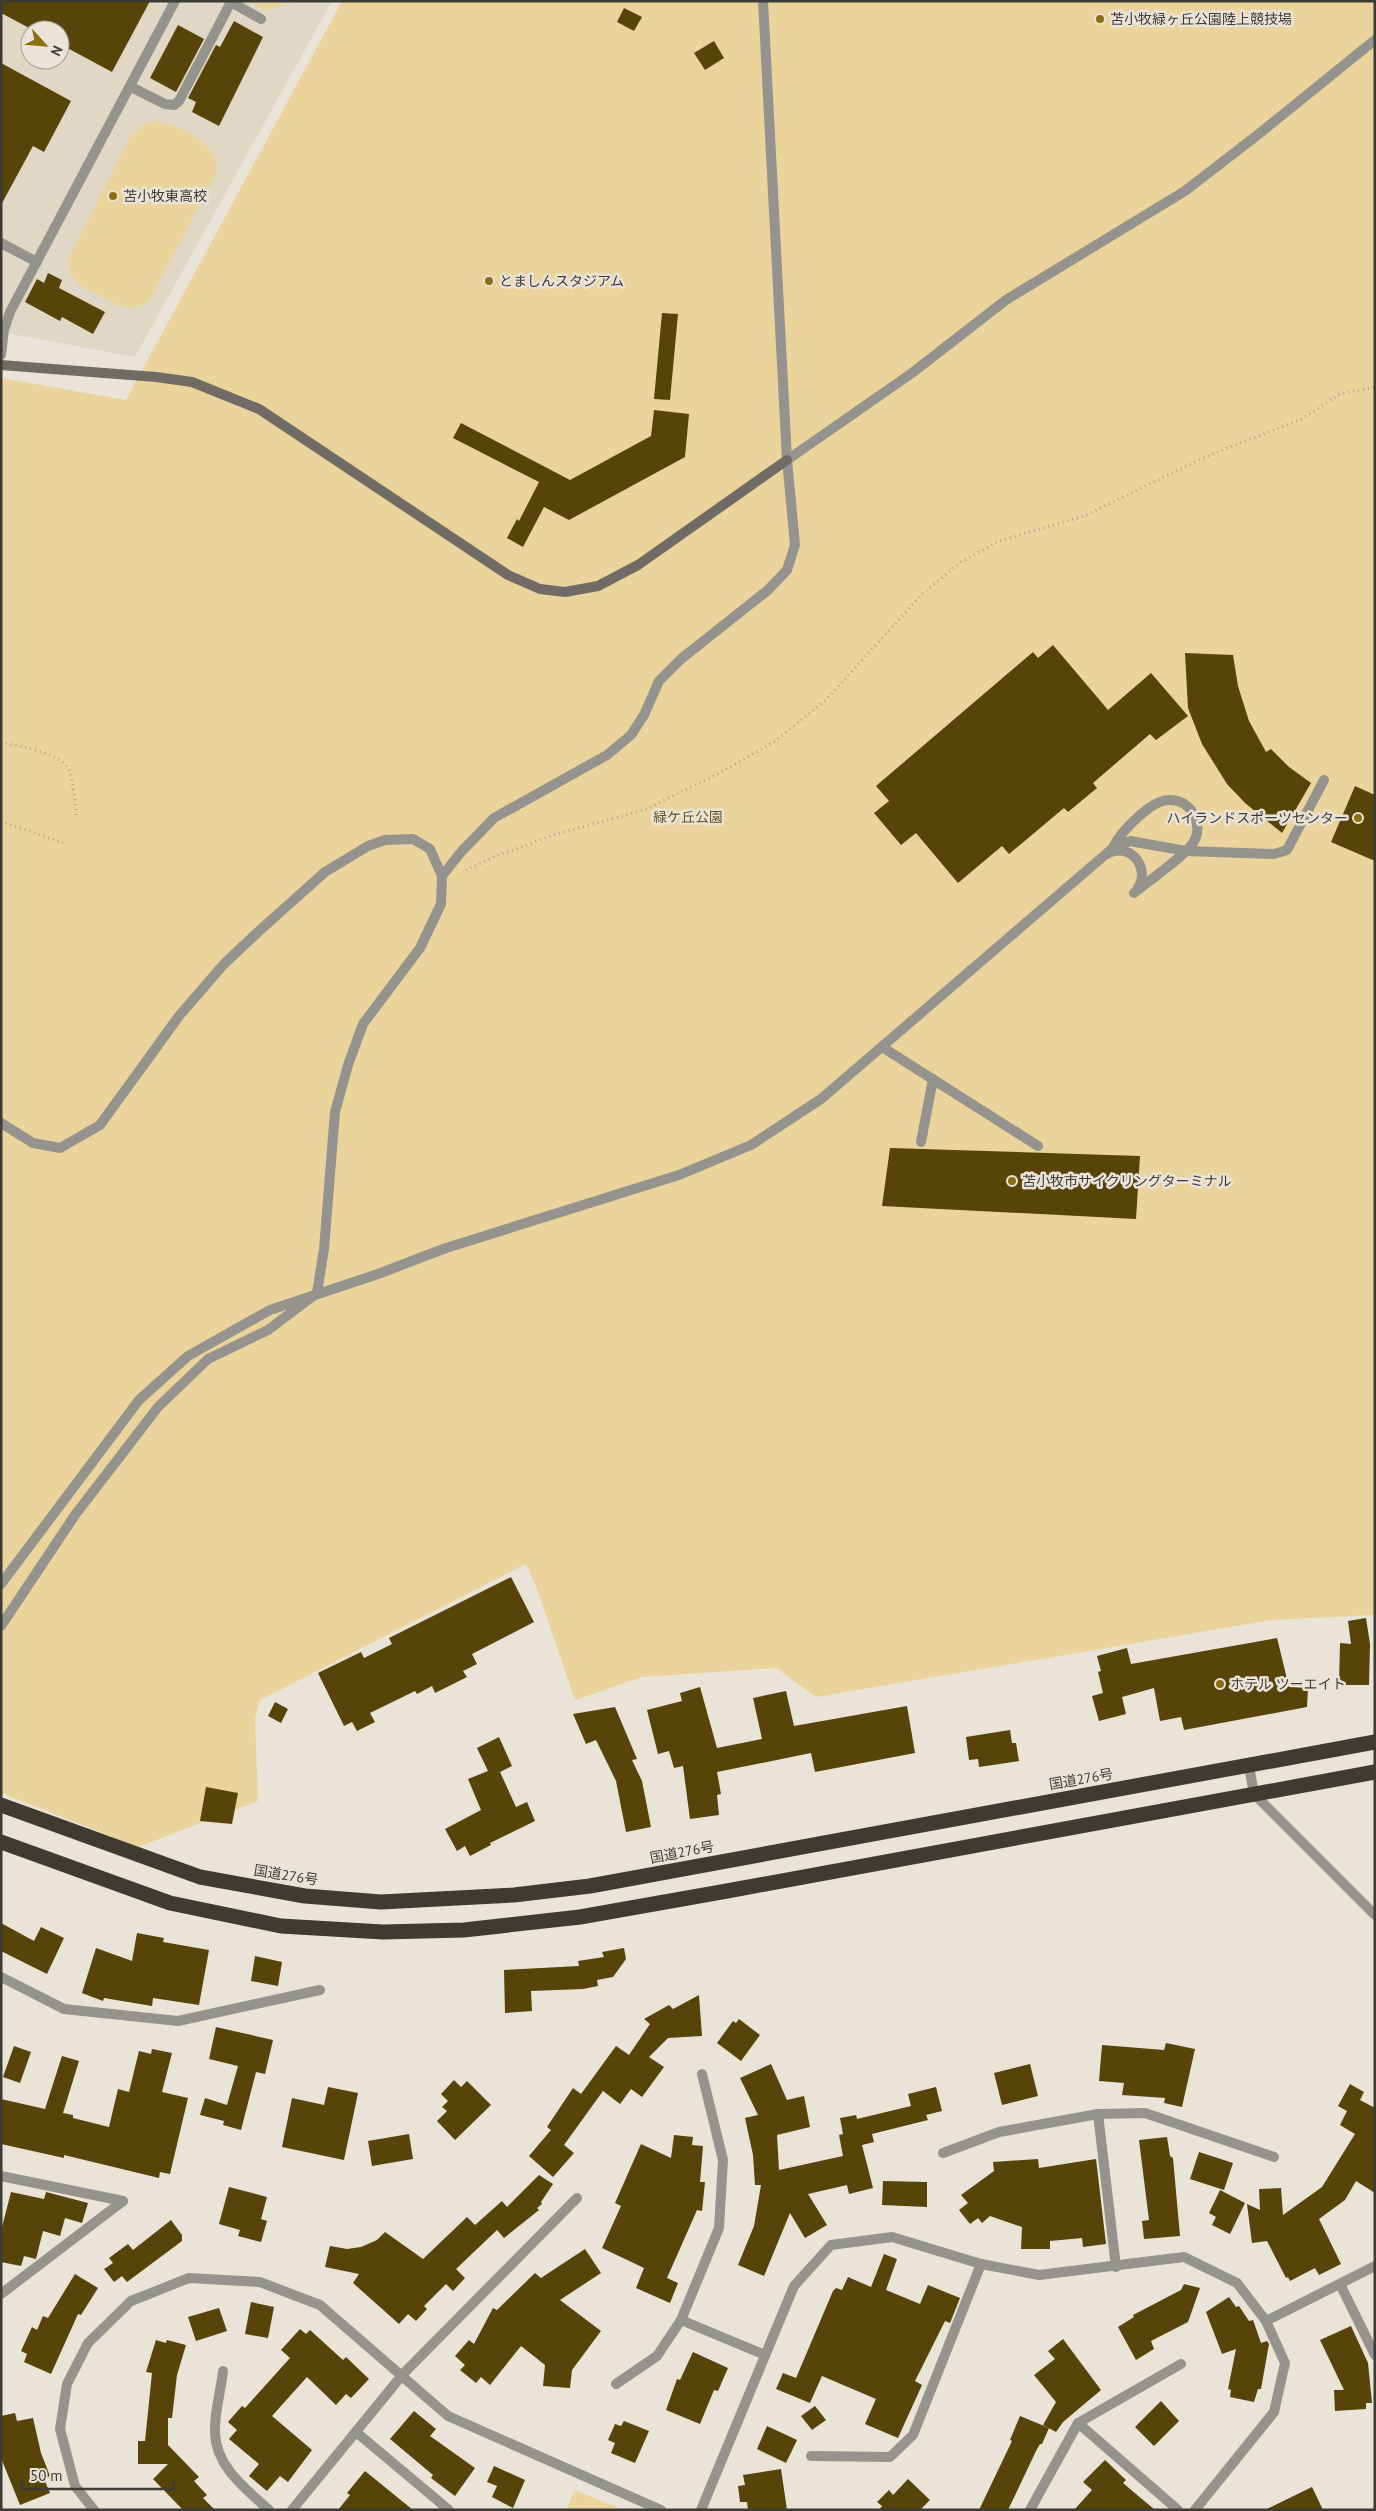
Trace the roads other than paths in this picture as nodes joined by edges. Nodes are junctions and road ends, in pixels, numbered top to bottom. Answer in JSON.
{"nodes":[{"id":1,"x":175,"y":1,"type":"edge"},
{"id":2,"x":763,"y":1,"type":"edge"},
{"id":3,"x":230,"y":2,"type":"edge"},
{"id":4,"x":261,"y":19,"type":"dead end"},
{"id":5,"x":1375,"y":40,"type":"edge"},
{"id":6,"x":131,"y":86,"type":"junction"},
{"id":7,"x":1,"y":244,"type":"edge"},
{"id":8,"x":37,"y":262,"type":"junction"},
{"id":9,"x":1,"y":355,"type":"edge"},
{"id":10,"x":1,"y":365,"type":"edge"},
{"id":11,"x":787,"y":460,"type":"junction"},
{"id":12,"x":1324,"y":780,"type":"dead end"},
{"id":13,"x":1113,"y":848,"type":"junction"},
{"id":14,"x":1186,"y":851,"type":"junction"},
{"id":15,"x":1103,"y":856,"type":"junction"},
{"id":16,"x":442,"y":876,"type":"junction"},
{"id":17,"x":882,"y":1047,"type":"junction"},
{"id":18,"x":933,"y":1079,"type":"junction"},
{"id":19,"x":1,"y":1123,"type":"edge"},
{"id":20,"x":922,"y":1142,"type":"dead end"},
{"id":21,"x":1038,"y":1146,"type":"dead end"},
{"id":22,"x":317,"y":1293,"type":"junction"},
{"id":23,"x":1,"y":1584,"type":"edge"},
{"id":24,"x":1,"y":1626,"type":"edge"},
{"id":25,"x":1375,"y":1742,"type":"edge"},
{"id":26,"x":1249,"y":1766,"type":"junction"},
{"id":27,"x":1375,"y":1772,"type":"edge"},
{"id":28,"x":1254,"y":1794,"type":"junction"},
{"id":29,"x":1,"y":1805,"type":"edge"},
{"id":30,"x":1,"y":1842,"type":"edge"},
{"id":31,"x":1375,"y":1915,"type":"edge"},
{"id":32,"x":1,"y":1977,"type":"edge"},
{"id":33,"x":320,"y":1990,"type":"dead end"},
{"id":34,"x":702,"y":2074,"type":"dead end"},
{"id":35,"x":1098,"y":2114,"type":"junction"},
{"id":36,"x":943,"y":2153,"type":"dead end"},
{"id":37,"x":1274,"y":2157,"type":"dead end"},
{"id":38,"x":1,"y":2176,"type":"edge"},
{"id":39,"x":577,"y":2198,"type":"dead end"},
{"id":40,"x":981,"y":2264,"type":"junction"},
{"id":41,"x":1375,"y":2266,"type":"edge"},
{"id":42,"x":1116,"y":2267,"type":"junction"},
{"id":43,"x":1340,"y":2284,"type":"junction"},
{"id":44,"x":2,"y":2292,"type":"edge"},
{"id":45,"x":681,"y":2320,"type":"junction"},
{"id":46,"x":1266,"y":2322,"type":"junction"},
{"id":47,"x":1375,"y":2355,"type":"edge"},
{"id":48,"x":765,"y":2356,"type":"junction"},
{"id":49,"x":1181,"y":2364,"type":"dead end"},
{"id":50,"x":223,"y":2371,"type":"dead end"},
{"id":51,"x":403,"y":2374,"type":"junction"},
{"id":52,"x":616,"y":2384,"type":"dead end"},
{"id":53,"x":1078,"y":2424,"type":"junction"},
{"id":54,"x":356,"y":2432,"type":"junction"},
{"id":55,"x":811,"y":2456,"type":"dead end"},
{"id":56,"x":94,"y":2510,"type":"edge"},
{"id":57,"x":269,"y":2510,"type":"edge"},
{"id":58,"x":292,"y":2510,"type":"edge"},
{"id":59,"x":449,"y":2510,"type":"edge"},
{"id":60,"x":661,"y":2510,"type":"edge"},
{"id":61,"x":701,"y":2510,"type":"edge"},
{"id":62,"x":1030,"y":2510,"type":"edge"},
{"id":63,"x":1178,"y":2510,"type":"edge"},
{"id":64,"x":1195,"y":2510,"type":"edge"}],
"edges":[{"from":1,"to":6,"type":"street"},
{"from":2,"to":11,"type":"street"},
{"from":3,"to":4,"type":"street"},
{"from":3,"to":6,"type":"street"},
{"from":5,"to":11,"type":"street"},
{"from":6,"to":8,"type":"street"},
{"from":7,"to":8,"type":"street"},
{"from":8,"to":9,"type":"street"},
{"from":10,"to":11,"type":"street"},
{"from":11,"to":16,"type":"street"},
{"from":12,"to":14,"type":"street"},
{"from":13,"to":14,"type":"street"},
{"from":13,"to":14,"type":"street"},
{"from":13,"to":15,"type":"street"},
{"from":14,"to":15,"type":"street"},
{"from":15,"to":17,"type":"street"},
{"from":16,"to":19,"type":"street"},
{"from":16,"to":22,"type":"street"},
{"from":17,"to":18,"type":"street"},
{"from":17,"to":22,"type":"street"},
{"from":18,"to":20,"type":"street"},
{"from":18,"to":21,"type":"street"},
{"from":22,"to":23,"type":"street"},
{"from":22,"to":24,"type":"street"},
{"from":25,"to":26,"type":"highway","name":"国道276号"},
{"from":26,"to":28,"type":"street"},
{"from":26,"to":29,"type":"highway","name":"国道276号"},
{"from":27,"to":28,"type":"highway"},
{"from":28,"to":30,"type":"highway"},
{"from":28,"to":31,"type":"street"},
{"from":32,"to":33,"type":"street"},
{"from":34,"to":45,"type":"street"},
{"from":35,"to":36,"type":"street"},
{"from":35,"to":37,"type":"street"},
{"from":35,"to":42,"type":"street"},
{"from":38,"to":44,"type":"street"},
{"from":39,"to":51,"type":"street"},
{"from":40,"to":42,"type":"street"},
{"from":40,"to":48,"type":"street"},
{"from":40,"to":55,"type":"street"},
{"from":41,"to":43,"type":"street"},
{"from":42,"to":46,"type":"street"},
{"from":43,"to":46,"type":"street"},
{"from":43,"to":47,"type":"street"},
{"from":45,"to":48,"type":"street"},
{"from":45,"to":52,"type":"street"},
{"from":46,"to":64,"type":"street"},
{"from":48,"to":61,"type":"street"},
{"from":49,"to":53,"type":"street"},
{"from":50,"to":57,"type":"street"},
{"from":51,"to":54,"type":"street"},
{"from":51,"to":56,"type":"street"},
{"from":51,"to":60,"type":"street"},
{"from":53,"to":62,"type":"street"},
{"from":53,"to":63,"type":"street"},
{"from":54,"to":58,"type":"street"},
{"from":54,"to":59,"type":"street"}]}
